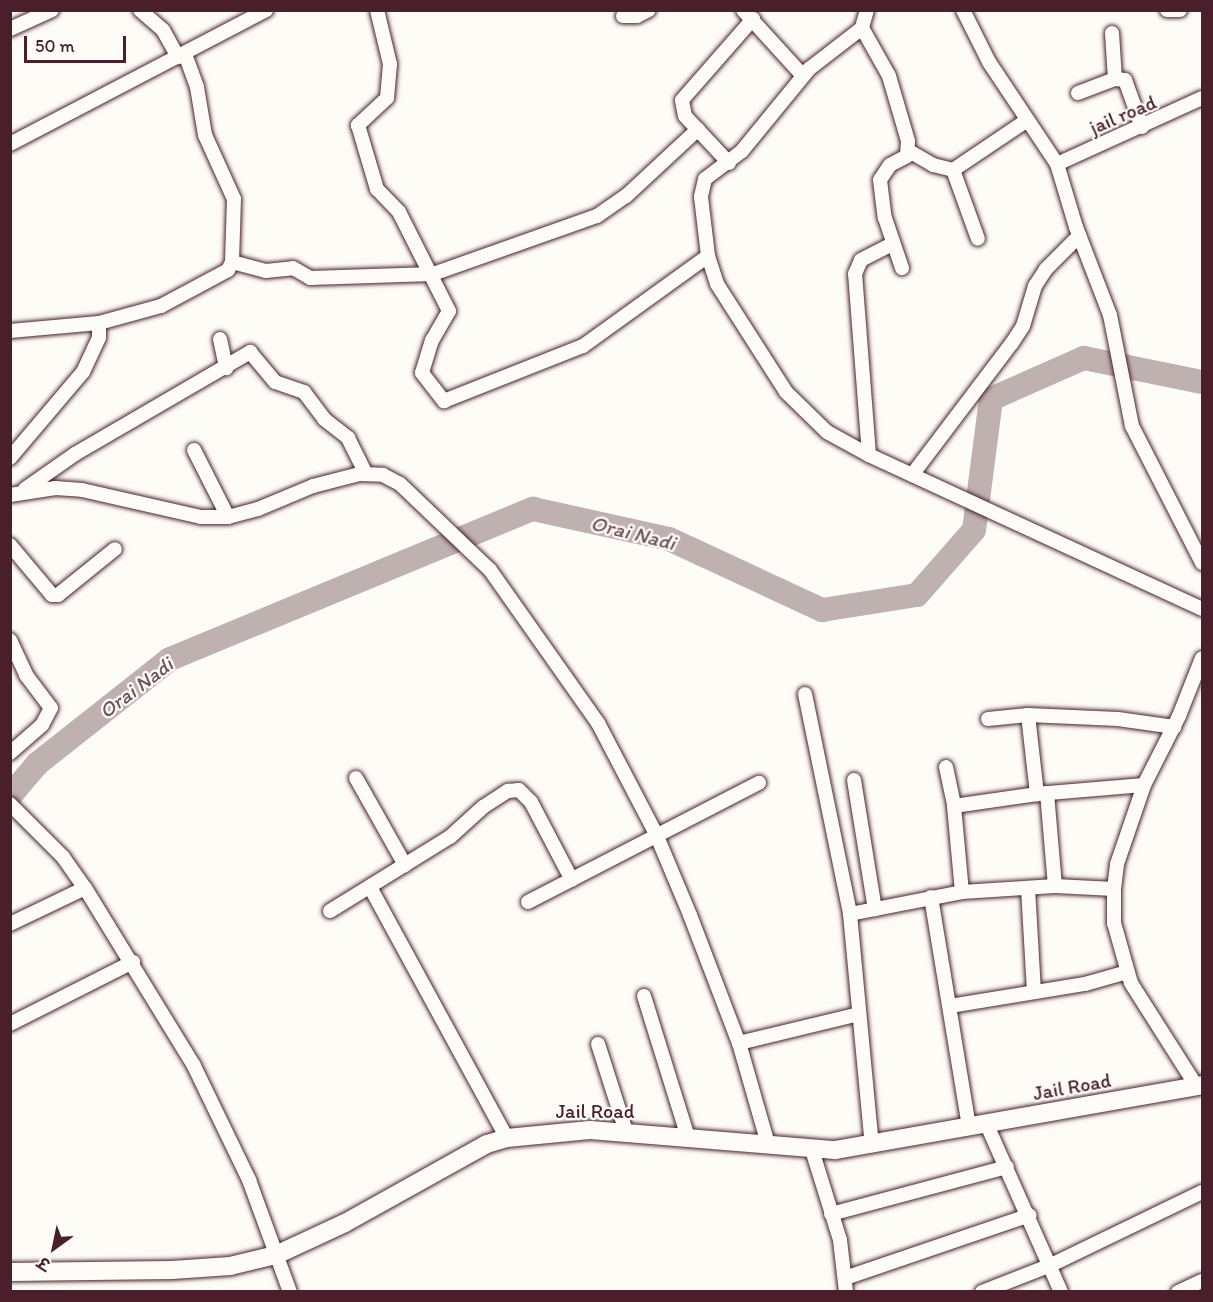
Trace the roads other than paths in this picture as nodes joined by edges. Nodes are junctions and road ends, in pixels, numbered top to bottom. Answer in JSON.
{"nodes":[{"id":1,"x":51,"y":10,"type":"edge"},
{"id":2,"x":140,"y":10,"type":"edge"},
{"id":3,"x":266,"y":10,"type":"edge"},
{"id":4,"x":649,"y":10,"type":"edge"},
{"id":5,"x":867,"y":10,"type":"edge"},
{"id":6,"x":963,"y":10,"type":"edge"},
{"id":7,"x":1167,"y":10,"type":"edge"},
{"id":8,"x":1180,"y":10,"type":"edge"},
{"id":9,"x":380,"y":12,"type":"edge"},
{"id":10,"x":748,"y":15,"type":"edge"},
{"id":11,"x":623,"y":16,"type":"dead end"},
{"id":12,"x":862,"y":28,"type":"junction"},
{"id":13,"x":10,"y":29,"type":"edge"},
{"id":14,"x":1112,"y":33,"type":"dead end"},
{"id":15,"x":181,"y":55,"type":"junction"},
{"id":16,"x":802,"y":76,"type":"junction"},
{"id":17,"x":1115,"y":79,"type":"junction"},
{"id":18,"x":1078,"y":93,"type":"dead end"},
{"id":19,"x":1203,"y":98,"type":"edge"},
{"id":20,"x":1026,"y":121,"type":"junction"},
{"id":21,"x":1142,"y":128,"type":"junction"},
{"id":22,"x":698,"y":129,"type":"junction"},
{"id":23,"x":10,"y":144,"type":"edge"},
{"id":24,"x":909,"y":151,"type":"junction"},
{"id":25,"x":729,"y":163,"type":"junction"},
{"id":26,"x":1057,"y":164,"type":"junction"},
{"id":27,"x":953,"y":170,"type":"junction"},
{"id":28,"x":1079,"y":236,"type":"junction"},
{"id":29,"x":978,"y":239,"type":"dead end"},
{"id":30,"x":892,"y":244,"type":"junction"},
{"id":31,"x":708,"y":256,"type":"junction"},
{"id":32,"x":232,"y":262,"type":"junction"},
{"id":33,"x":902,"y":268,"type":"dead end"},
{"id":34,"x":433,"y":274,"type":"junction"},
{"id":35,"x":99,"y":323,"type":"junction"},
{"id":36,"x":10,"y":331,"type":"edge"},
{"id":37,"x":220,"y":339,"type":"dead end"},
{"id":38,"x":226,"y":368,"type":"junction"},
{"id":39,"x":194,"y":450,"type":"dead end"},
{"id":40,"x":869,"y":455,"type":"junction"},
{"id":41,"x":10,"y":458,"type":"edge"},
{"id":42,"x":366,"y":474,"type":"junction"},
{"id":43,"x":912,"y":475,"type":"junction"},
{"id":44,"x":17,"y":493,"type":"edge"},
{"id":45,"x":228,"y":517,"type":"junction"},
{"id":46,"x":10,"y":545,"type":"edge"},
{"id":47,"x":115,"y":549,"type":"dead end"},
{"id":48,"x":1203,"y":563,"type":"edge"},
{"id":49,"x":1203,"y":609,"type":"edge"},
{"id":50,"x":10,"y":640,"type":"edge"},
{"id":51,"x":1203,"y":658,"type":"edge"},
{"id":52,"x":805,"y":694,"type":"dead end"},
{"id":53,"x":1028,"y":716,"type":"junction"},
{"id":54,"x":988,"y":719,"type":"dead end"},
{"id":55,"x":1174,"y":727,"type":"junction"},
{"id":56,"x":10,"y":753,"type":"edge"},
{"id":57,"x":946,"y":767,"type":"dead end"},
{"id":58,"x":356,"y":778,"type":"dead end"},
{"id":59,"x":854,"y":780,"type":"dead end"},
{"id":60,"x":759,"y":783,"type":"dead end"},
{"id":61,"x":1144,"y":785,"type":"junction"},
{"id":62,"x":1042,"y":793,"type":"junction"},
{"id":63,"x":954,"y":806,"type":"junction"},
{"id":64,"x":15,"y":808,"type":"edge"},
{"id":65,"x":656,"y":834,"type":"junction"},
{"id":66,"x":405,"y":865,"type":"junction"},
{"id":67,"x":572,"y":880,"type":"junction"},
{"id":68,"x":1055,"y":886,"type":"junction"},
{"id":69,"x":370,"y":887,"type":"junction"},
{"id":70,"x":85,"y":888,"type":"junction"},
{"id":71,"x":1028,"y":888,"type":"junction"},
{"id":72,"x":1114,"y":889,"type":"junction"},
{"id":73,"x":962,"y":891,"type":"junction"},
{"id":74,"x":931,"y":897,"type":"junction"},
{"id":75,"x":528,"y":902,"type":"dead end"},
{"id":76,"x":875,"y":909,"type":"junction"},
{"id":77,"x":330,"y":911,"type":"dead end"},
{"id":78,"x":850,"y":914,"type":"junction"},
{"id":79,"x":10,"y":924,"type":"edge"},
{"id":80,"x":133,"y":962,"type":"junction"},
{"id":81,"x":1127,"y":972,"type":"junction"},
{"id":82,"x":1034,"y":992,"type":"junction"},
{"id":83,"x":644,"y":996,"type":"dead end"},
{"id":84,"x":950,"y":1006,"type":"junction"},
{"id":85,"x":859,"y":1014,"type":"junction"},
{"id":86,"x":10,"y":1024,"type":"edge"},
{"id":87,"x":739,"y":1043,"type":"junction"},
{"id":88,"x":598,"y":1044,"type":"dead end"},
{"id":89,"x":1200,"y":1086,"type":"edge"},
{"id":90,"x":987,"y":1125,"type":"junction"},
{"id":91,"x":969,"y":1127,"type":"junction"},
{"id":92,"x":626,"y":1132,"type":"junction"},
{"id":93,"x":688,"y":1137,"type":"junction"},
{"id":94,"x":507,"y":1138,"type":"junction"},
{"id":95,"x":768,"y":1144,"type":"junction"},
{"id":96,"x":872,"y":1145,"type":"junction"},
{"id":97,"x":812,"y":1150,"type":"junction"},
{"id":98,"x":1007,"y":1167,"type":"junction"},
{"id":99,"x":1203,"y":1192,"type":"edge"},
{"id":100,"x":831,"y":1214,"type":"junction"},
{"id":101,"x":1029,"y":1215,"type":"junction"},
{"id":102,"x":276,"y":1255,"type":"junction"},
{"id":103,"x":1051,"y":1265,"type":"junction"},
{"id":104,"x":10,"y":1272,"type":"edge"},
{"id":105,"x":1203,"y":1281,"type":"edge"},
{"id":106,"x":845,"y":1285,"type":"edge"},
{"id":107,"x":290,"y":1292,"type":"edge"},
{"id":108,"x":982,"y":1292,"type":"edge"},
{"id":109,"x":1061,"y":1292,"type":"edge"},
{"id":110,"x":1178,"y":1292,"type":"edge"}],
"edges":[{"from":1,"to":13,"type":"street"},
{"from":2,"to":15,"type":"street"},
{"from":3,"to":15,"type":"street"},
{"from":4,"to":11,"type":"street"},
{"from":5,"to":12,"type":"street"},
{"from":6,"to":20,"type":"street"},
{"from":7,"to":8,"type":"street"},
{"from":9,"to":34,"type":"street"},
{"from":10,"to":16,"type":"street"},
{"from":10,"to":22,"type":"street"},
{"from":12,"to":16,"type":"street"},
{"from":12,"to":24,"type":"street"},
{"from":14,"to":17,"type":"street"},
{"from":15,"to":23,"type":"street"},
{"from":15,"to":32,"type":"street"},
{"from":16,"to":25,"type":"street"},
{"from":17,"to":18,"type":"street"},
{"from":17,"to":21,"type":"street"},
{"from":19,"to":21,"type":"street","name":"jail road"},
{"from":20,"to":26,"type":"street"},
{"from":20,"to":27,"type":"street"},
{"from":21,"to":26,"type":"street","name":"jail road"},
{"from":22,"to":25,"type":"street"},
{"from":22,"to":34,"type":"street"},
{"from":24,"to":27,"type":"street"},
{"from":24,"to":30,"type":"street"},
{"from":25,"to":31,"type":"street"},
{"from":26,"to":28,"type":"street"},
{"from":27,"to":29,"type":"street"},
{"from":28,"to":43,"type":"street"},
{"from":28,"to":48,"type":"street"},
{"from":30,"to":33,"type":"street"},
{"from":30,"to":40,"type":"street"},
{"from":31,"to":34,"type":"street"},
{"from":31,"to":40,"type":"street"},
{"from":32,"to":34,"type":"street"},
{"from":32,"to":35,"type":"street"},
{"from":35,"to":36,"type":"street"},
{"from":35,"to":41,"type":"street"},
{"from":37,"to":38,"type":"street"},
{"from":38,"to":42,"type":"street"},
{"from":38,"to":44,"type":"street"},
{"from":39,"to":45,"type":"street"},
{"from":40,"to":43,"type":"street"},
{"from":42,"to":45,"type":"street"},
{"from":42,"to":65,"type":"street"},
{"from":43,"to":49,"type":"street"},
{"from":44,"to":45,"type":"street"},
{"from":46,"to":47,"type":"street"},
{"from":50,"to":56,"type":"street"},
{"from":51,"to":55,"type":"street"},
{"from":52,"to":78,"type":"street"},
{"from":53,"to":54,"type":"street"},
{"from":53,"to":55,"type":"street"},
{"from":53,"to":62,"type":"street"},
{"from":55,"to":61,"type":"street"},
{"from":57,"to":63,"type":"street"},
{"from":58,"to":66,"type":"street"},
{"from":59,"to":76,"type":"street"},
{"from":60,"to":65,"type":"street"},
{"from":61,"to":62,"type":"street"},
{"from":61,"to":72,"type":"street"},
{"from":62,"to":63,"type":"street"},
{"from":62,"to":68,"type":"street"},
{"from":63,"to":73,"type":"street"},
{"from":64,"to":70,"type":"street"},
{"from":65,"to":67,"type":"street"},
{"from":65,"to":87,"type":"street"},
{"from":66,"to":67,"type":"street"},
{"from":66,"to":69,"type":"street"},
{"from":67,"to":75,"type":"street"},
{"from":68,"to":71,"type":"street"},
{"from":68,"to":72,"type":"street"},
{"from":69,"to":77,"type":"street"},
{"from":69,"to":94,"type":"street"},
{"from":70,"to":79,"type":"street"},
{"from":70,"to":80,"type":"street"},
{"from":71,"to":73,"type":"street"},
{"from":71,"to":82,"type":"street"},
{"from":72,"to":81,"type":"street"},
{"from":73,"to":74,"type":"street"},
{"from":74,"to":76,"type":"street"},
{"from":74,"to":84,"type":"street"},
{"from":76,"to":78,"type":"street"},
{"from":78,"to":85,"type":"street"},
{"from":80,"to":86,"type":"street"},
{"from":80,"to":102,"type":"street"},
{"from":81,"to":82,"type":"street"},
{"from":81,"to":89,"type":"street"},
{"from":82,"to":84,"type":"street"},
{"from":83,"to":93,"type":"street"},
{"from":84,"to":91,"type":"street"},
{"from":85,"to":87,"type":"street"},
{"from":85,"to":96,"type":"street"},
{"from":87,"to":95,"type":"street"},
{"from":88,"to":92,"type":"street"},
{"from":89,"to":90,"type":"street","name":"Jail Road"},
{"from":90,"to":91,"type":"street","name":"Jail Road"},
{"from":90,"to":98,"type":"street"},
{"from":91,"to":96,"type":"street","name":"Jail Road"},
{"from":92,"to":93,"type":"street","name":"Jail Road"},
{"from":92,"to":94,"type":"street","name":"Jail Road"},
{"from":93,"to":95,"type":"street","name":"Jail Road"},
{"from":94,"to":102,"type":"street","name":"Jail Road"},
{"from":95,"to":97,"type":"street","name":"Jail Road"},
{"from":96,"to":97,"type":"street","name":"Jail Road"},
{"from":97,"to":100,"type":"street"},
{"from":98,"to":100,"type":"street"},
{"from":98,"to":101,"type":"street"},
{"from":99,"to":103,"type":"street"},
{"from":100,"to":106,"type":"street"},
{"from":101,"to":103,"type":"street"},
{"from":101,"to":106,"type":"street"},
{"from":102,"to":104,"type":"street","name":"Jail Road"},
{"from":102,"to":107,"type":"street"},
{"from":103,"to":108,"type":"street"},
{"from":103,"to":109,"type":"street"},
{"from":105,"to":110,"type":"street"}]}
